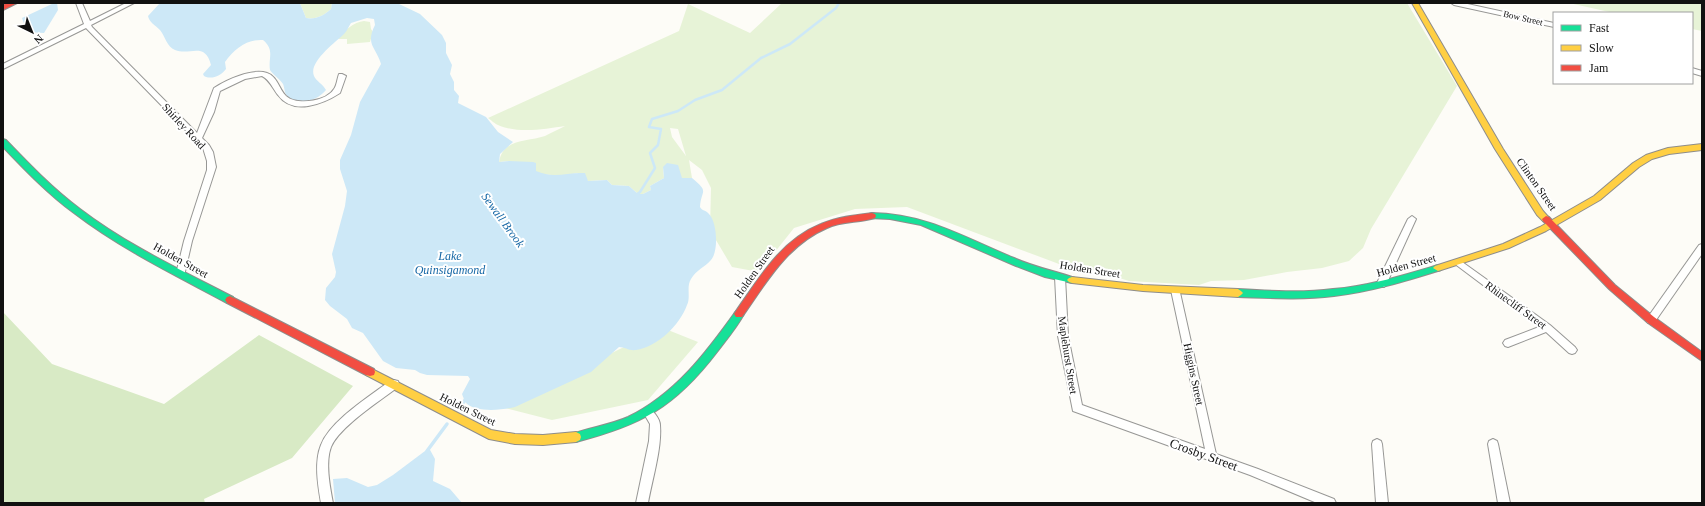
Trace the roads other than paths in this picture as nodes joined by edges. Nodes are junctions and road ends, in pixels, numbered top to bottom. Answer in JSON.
{"nodes":[{"id":1,"x":79,"y":3,"type":"edge"},
{"id":2,"x":131,"y":3,"type":"edge"},
{"id":3,"x":1415,"y":3,"type":"edge"},
{"id":4,"x":1454,"y":3,"type":"edge"},
{"id":5,"x":1458,"y":3,"type":"edge"},
{"id":6,"x":1468,"y":5,"type":"junction"},
{"id":7,"x":88,"y":24,"type":"junction"},
{"id":8,"x":1553,"y":25,"type":"edge"},
{"id":9,"x":3,"y":67,"type":"edge"},
{"id":10,"x":342,"y":76,"type":"dead end"},
{"id":11,"x":198,"y":139,"type":"junction"},
{"id":12,"x":3,"y":142,"type":"edge"},
{"id":13,"x":1702,"y":147,"type":"edge"},
{"id":14,"x":1412,"y":219,"type":"dead end"},
{"id":15,"x":1551,"y":224,"type":"junction"},
{"id":16,"x":1702,"y":247,"type":"edge"},
{"id":17,"x":1458,"y":262,"type":"junction"},
{"id":18,"x":181,"y":274,"type":"junction"},
{"id":19,"x":1060,"y":277,"type":"junction"},
{"id":20,"x":1381,"y":285,"type":"junction"},
{"id":21,"x":1176,"y":290,"type":"junction"},
{"id":22,"x":1651,"y":320,"type":"junction"},
{"id":23,"x":1547,"y":328,"type":"junction"},
{"id":24,"x":1508,"y":343,"type":"dead end"},
{"id":25,"x":1572,"y":350,"type":"dead end"},
{"id":26,"x":1702,"y":357,"type":"edge"},
{"id":27,"x":394,"y":384,"type":"junction"},
{"id":28,"x":1077,"y":408,"type":"joint"},
{"id":29,"x":648,"y":412,"type":"junction"},
{"id":30,"x":1377,"y":444,"type":"dead end"},
{"id":31,"x":1493,"y":444,"type":"dead end"},
{"id":32,"x":1212,"y":458,"type":"junction"},
{"id":33,"x":327,"y":503,"type":"edge"},
{"id":34,"x":642,"y":503,"type":"edge"},
{"id":35,"x":1330,"y":503,"type":"edge"},
{"id":36,"x":1382,"y":503,"type":"edge"},
{"id":37,"x":1504,"y":503,"type":"edge"}],
"edges":[{"from":1,"to":7,"type":"street","name":"Shirley Road"},
{"from":2,"to":7,"type":"street"},
{"from":3,"to":15,"type":"street","name":"Clinton Street"},
{"from":4,"to":6,"type":"street","name":"Bow Street"},
{"from":5,"to":6,"type":"street","name":"Bow Street"},
{"from":6,"to":8,"type":"street","name":"Bow Street"},
{"from":7,"to":9,"type":"street"},
{"from":7,"to":11,"type":"street","name":"Shirley Road"},
{"from":10,"to":11,"type":"street"},
{"from":11,"to":18,"type":"street","name":"Shirley Road"},
{"from":12,"to":18,"type":"street","name":"Holden Street"},
{"from":13,"to":15,"type":"street","name":"Holden Street"},
{"from":14,"to":20,"type":"street"},
{"from":15,"to":17,"type":"street","name":"Holden Street"},
{"from":15,"to":22,"type":"street","name":"Clinton Street"},
{"from":16,"to":22,"type":"street"},
{"from":17,"to":20,"type":"street","name":"Holden Street"},
{"from":17,"to":23,"type":"street","name":"Rhinecliff Street"},
{"from":18,"to":27,"type":"street","name":"Holden Street"},
{"from":19,"to":21,"type":"street","name":"Holden Street"},
{"from":19,"to":28,"type":"street","name":"Maplehurst Street"},
{"from":19,"to":29,"type":"street","name":"Holden Street"},
{"from":20,"to":21,"type":"street","name":"Holden Street"},
{"from":21,"to":32,"type":"street","name":"Higgins Street"},
{"from":22,"to":26,"type":"street","name":"Clinton Street"},
{"from":23,"to":24,"type":"street"},
{"from":23,"to":25,"type":"street","name":"Rhinecliff Street"},
{"from":27,"to":29,"type":"street","name":"Holden Street"},
{"from":27,"to":33,"type":"street"},
{"from":28,"to":32,"type":"street","name":"Crosby Street"},
{"from":29,"to":34,"type":"street"},
{"from":30,"to":36,"type":"street"},
{"from":31,"to":37,"type":"street"},
{"from":32,"to":35,"type":"street","name":"Crosby Street"}]}
